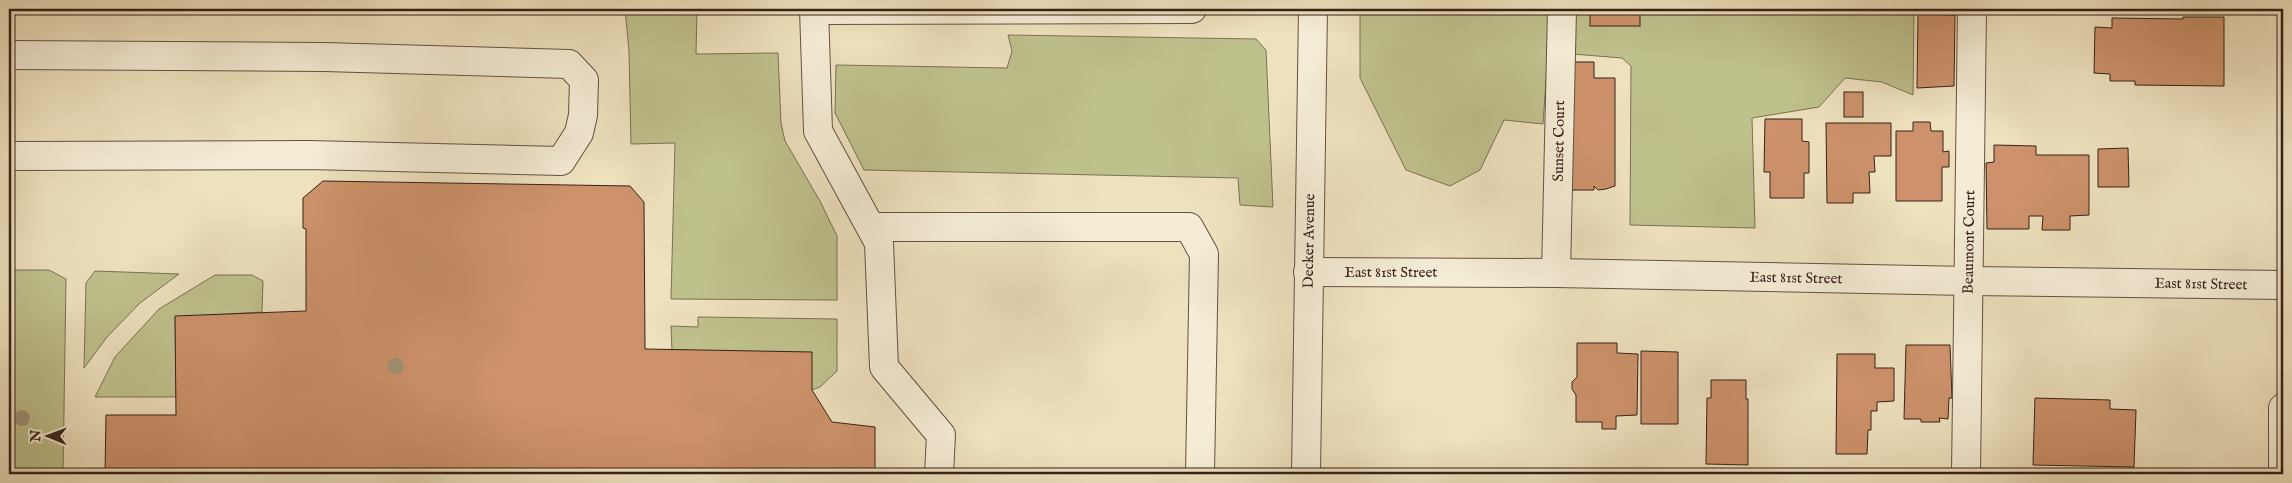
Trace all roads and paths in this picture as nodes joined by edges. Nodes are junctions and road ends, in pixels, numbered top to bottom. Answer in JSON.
{"nodes":[{"id":1,"x":814,"y":9,"type":"edge"},
{"id":2,"x":1192,"y":9,"type":"edge"},
{"id":3,"x":1313,"y":9,"type":"edge"},
{"id":4,"x":1562,"y":9,"type":"edge"},
{"id":5,"x":1972,"y":9,"type":"edge"},
{"id":6,"x":9,"y":55,"type":"edge"},
{"id":7,"x":9,"y":156,"type":"edge"},
{"id":8,"x":870,"y":227,"type":"junction"},
{"id":9,"x":1308,"y":272,"type":"junction"},
{"id":10,"x":1556,"y":273,"type":"junction"},
{"id":11,"x":1969,"y":281,"type":"junction"},
{"id":12,"x":2283,"y":285,"type":"edge"},
{"id":13,"x":2283,"y":408,"type":"edge"},
{"id":14,"x":939,"y":474,"type":"edge"},
{"id":15,"x":1200,"y":474,"type":"edge"},
{"id":16,"x":1306,"y":474,"type":"edge"},
{"id":17,"x":1966,"y":474,"type":"edge"},
{"id":18,"x":2283,"y":474,"type":"edge"}],
"edges":[{"from":1,"to":2,"type":"street"},
{"from":1,"to":8,"type":"street"},
{"from":3,"to":9,"type":"street","name":"Decker Avenue"},
{"from":4,"to":10,"type":"street","name":"Sunset Court"},
{"from":5,"to":11,"type":"street","name":"Beaumont Court"},
{"from":6,"to":7,"type":"street"},
{"from":8,"to":14,"type":"street"},
{"from":8,"to":15,"type":"street"},
{"from":9,"to":10,"type":"street","name":"East 81st Street"},
{"from":9,"to":16,"type":"street","name":"Decker Avenue"},
{"from":10,"to":11,"type":"street","name":"East 81st Street"},
{"from":11,"to":12,"type":"street","name":"East 81st Street"},
{"from":11,"to":17,"type":"street","name":"Beaumont Court"},
{"from":13,"to":18,"type":"street"}]}
